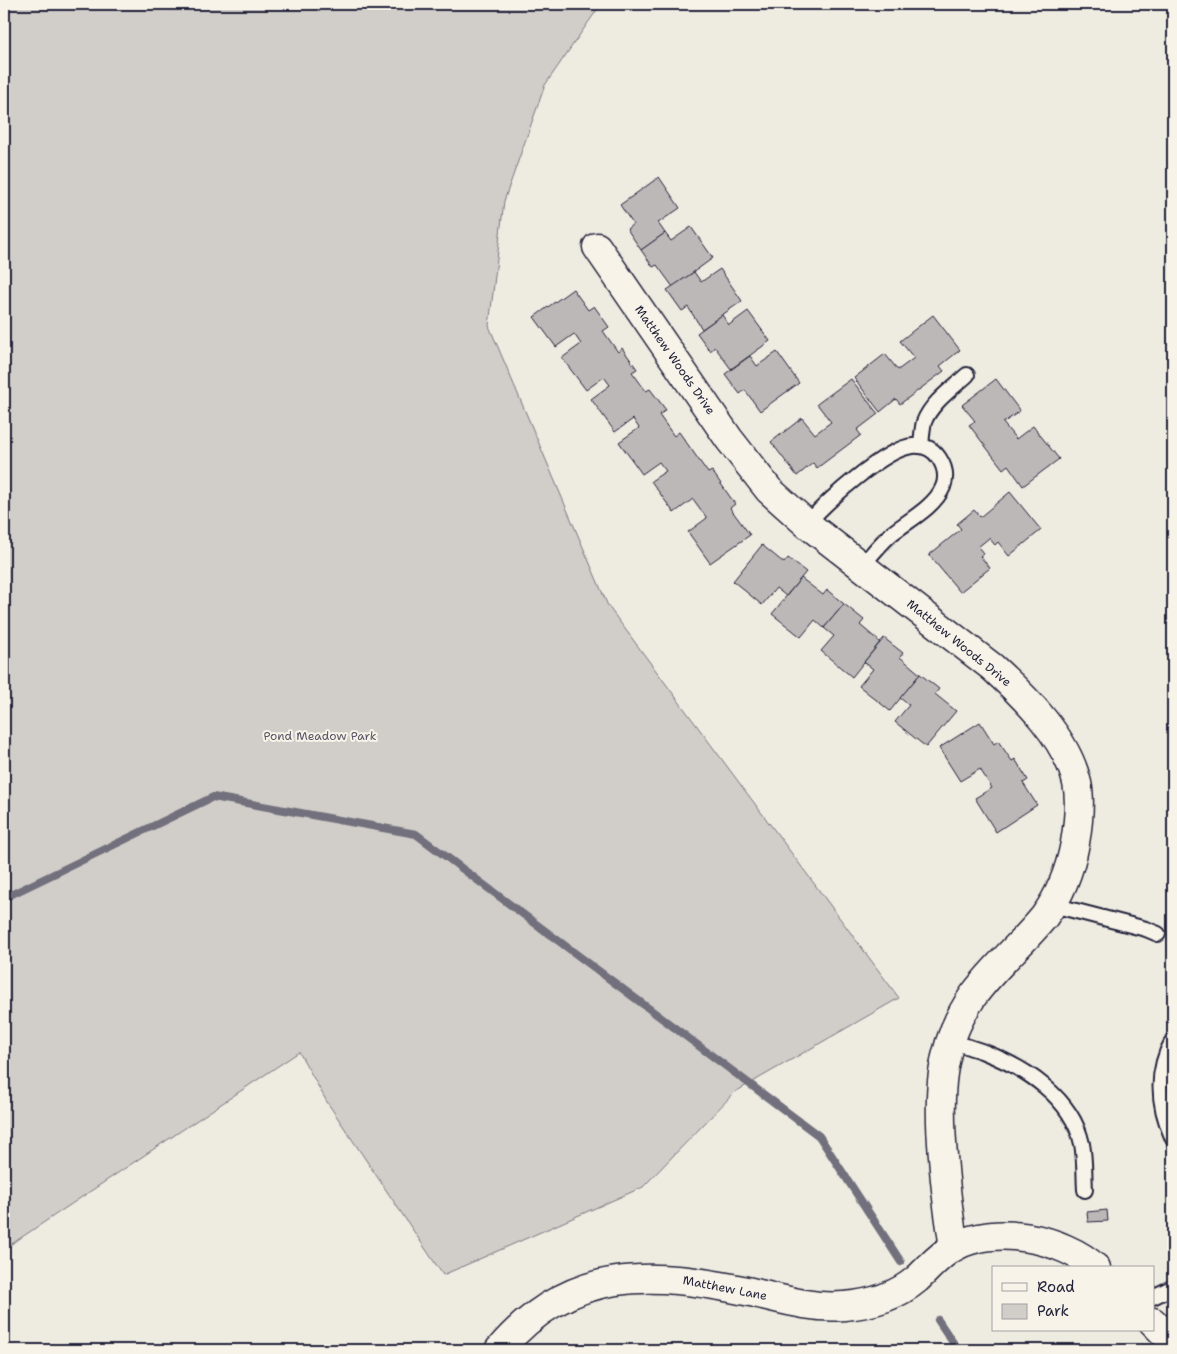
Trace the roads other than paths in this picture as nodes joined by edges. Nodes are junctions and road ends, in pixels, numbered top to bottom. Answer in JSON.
{"nodes":[{"id":1,"x":596,"y":247,"type":"dead end"},
{"id":2,"x":967,"y":375,"type":"dead end"},
{"id":3,"x":921,"y":446,"type":"junction"},
{"id":4,"x":807,"y":524,"type":"junction"},
{"id":5,"x":862,"y":566,"type":"junction"},
{"id":6,"x":1053,"y":905,"type":"junction"},
{"id":7,"x":1158,"y":934,"type":"dead end"},
{"id":8,"x":1173,"y":1040,"type":"edge"},
{"id":9,"x":951,"y":1041,"type":"junction"},
{"id":10,"x":1173,"y":1139,"type":"edge"},
{"id":11,"x":1085,"y":1190,"type":"dead end"},
{"id":12,"x":954,"y":1247,"type":"junction"},
{"id":13,"x":1094,"y":1266,"type":"edge"},
{"id":14,"x":1173,"y":1288,"type":"edge"},
{"id":15,"x":1154,"y":1297,"type":"edge"},
{"id":16,"x":1154,"y":1323,"type":"edge"},
{"id":17,"x":1173,"y":1342,"type":"edge"},
{"id":18,"x":500,"y":1350,"type":"edge"}],
"edges":[{"from":1,"to":4,"type":"street","name":"Matthew Woods Drive"},
{"from":2,"to":3,"type":"lane"},
{"from":3,"to":4,"type":"lane"},
{"from":3,"to":5,"type":"lane"},
{"from":4,"to":5,"type":"street","name":"Matthew Woods Drive"},
{"from":5,"to":6,"type":"street","name":"Matthew Woods Drive"},
{"from":6,"to":7,"type":"lane"},
{"from":6,"to":9,"type":"street","name":"Matthew Woods Drive"},
{"from":8,"to":10,"type":"lane"},
{"from":9,"to":11,"type":"lane"},
{"from":9,"to":12,"type":"street","name":"Matthew Woods Drive"},
{"from":12,"to":13,"type":"street","name":"Matthew Lane"},
{"from":12,"to":18,"type":"street","name":"Matthew Lane"},
{"from":14,"to":15,"type":"lane"},
{"from":16,"to":17,"type":"street"}]}
